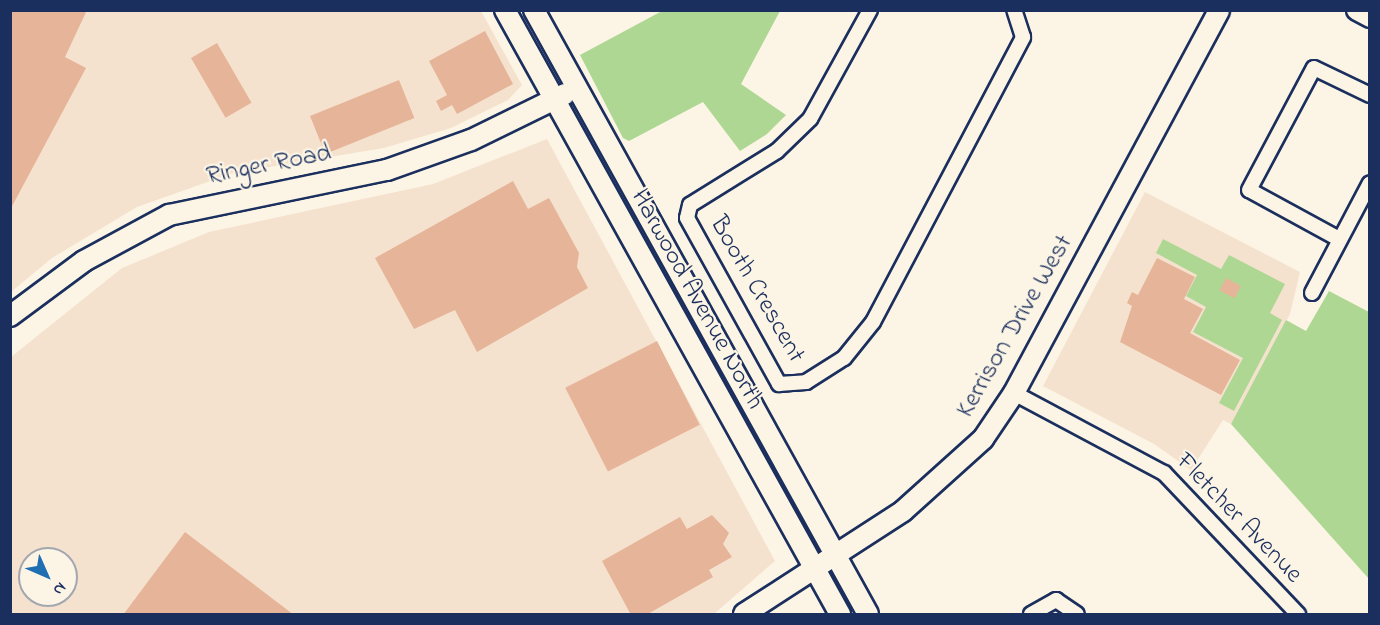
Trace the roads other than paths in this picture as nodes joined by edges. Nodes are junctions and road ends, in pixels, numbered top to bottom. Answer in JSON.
{"nodes":[{"id":1,"x":505,"y":10,"type":"edge"},
{"id":2,"x":534,"y":10,"type":"edge"},
{"id":3,"x":870,"y":10,"type":"edge"},
{"id":4,"x":1014,"y":10,"type":"edge"},
{"id":5,"x":1219,"y":10,"type":"edge"},
{"id":6,"x":1357,"y":10,"type":"edge"},
{"id":7,"x":1370,"y":17,"type":"edge"},
{"id":8,"x":578,"y":88,"type":"junction"},
{"id":9,"x":1370,"y":95,"type":"edge"},
{"id":10,"x":553,"y":100,"type":"junction"},
{"id":11,"x":1370,"y":183,"type":"edge"},
{"id":12,"x":1339,"y":239,"type":"junction"},
{"id":13,"x":1312,"y":293,"type":"dead end"},
{"id":14,"x":10,"y":316,"type":"edge"},
{"id":15,"x":1014,"y":393,"type":"junction"},
{"id":16,"x":835,"y":555,"type":"junction"},
{"id":17,"x":813,"y":567,"type":"junction"},
{"id":18,"x":744,"y":615,"type":"edge"},
{"id":19,"x":840,"y":615,"type":"edge"},
{"id":20,"x":868,"y":615,"type":"edge"},
{"id":21,"x":1031,"y":615,"type":"edge"},
{"id":22,"x":1077,"y":615,"type":"edge"},
{"id":23,"x":1298,"y":615,"type":"edge"}],
"edges":[{"from":1,"to":10,"type":"street","name":"Harwood Avenue North"},
{"from":2,"to":8,"type":"street","name":"Harwood Avenue North"},
{"from":3,"to":4,"type":"street","name":"Booth Crescent"},
{"from":5,"to":15,"type":"street","name":"Kerrison Drive West"},
{"from":6,"to":7,"type":"street"},
{"from":8,"to":10,"type":"street","name":"Ringer Road"},
{"from":8,"to":16,"type":"street","name":"Harwood Avenue North"},
{"from":9,"to":12,"type":"street"},
{"from":10,"to":14,"type":"street","name":"Ringer Road"},
{"from":10,"to":17,"type":"street","name":"Harwood Avenue North"},
{"from":11,"to":12,"type":"street"},
{"from":12,"to":13,"type":"street"},
{"from":15,"to":16,"type":"street","name":"Kerrison Drive West"},
{"from":15,"to":23,"type":"street","name":"Fletcher Avenue"},
{"from":16,"to":17,"type":"street","name":"Kerrison Drive West"},
{"from":16,"to":20,"type":"street","name":"Harwood Avenue North"},
{"from":17,"to":18,"type":"street","name":"Kerrison Drive West"},
{"from":17,"to":19,"type":"street","name":"Harwood Avenue North"},
{"from":21,"to":22,"type":"street"}]}
